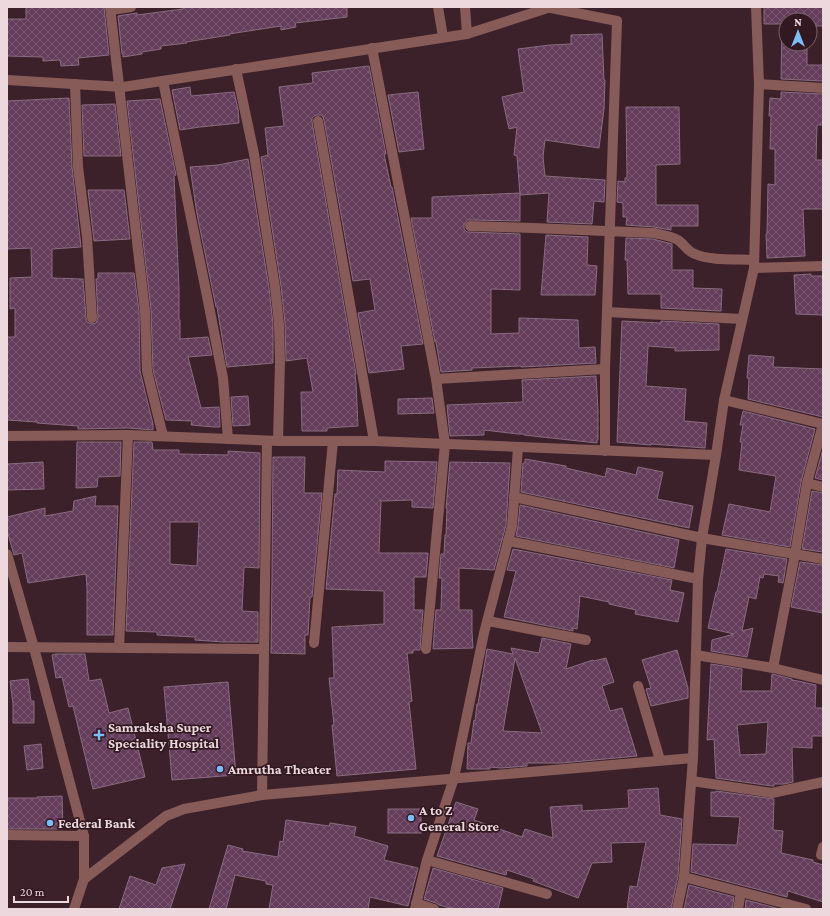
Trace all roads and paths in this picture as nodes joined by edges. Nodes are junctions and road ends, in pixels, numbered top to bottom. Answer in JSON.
{"nodes":[{"id":1,"x":131,"y":7,"type":"edge"},
{"id":2,"x":438,"y":7,"type":"edge"},
{"id":3,"x":465,"y":7,"type":"edge"},
{"id":4,"x":551,"y":7,"type":"edge"},
{"id":5,"x":756,"y":7,"type":"edge"},
{"id":6,"x":111,"y":9,"type":"edge"},
{"id":7,"x":467,"y":34,"type":"junction"},
{"id":8,"x":443,"y":37,"type":"junction"},
{"id":9,"x":372,"y":48,"type":"junction"},
{"id":10,"x":236,"y":70,"type":"junction"},
{"id":11,"x":7,"y":80,"type":"edge"},
{"id":12,"x":163,"y":81,"type":"junction"},
{"id":13,"x":75,"y":84,"type":"junction"},
{"id":14,"x":759,"y":84,"type":"junction"},
{"id":15,"x":119,"y":87,"type":"junction"},
{"id":16,"x":823,"y":88,"type":"edge"},
{"id":17,"x":318,"y":120,"type":"dead end"},
{"id":18,"x":470,"y":226,"type":"dead end"},
{"id":19,"x":610,"y":231,"type":"junction"},
{"id":20,"x":754,"y":264,"type":"junction"},
{"id":21,"x":823,"y":266,"type":"edge"},
{"id":22,"x":607,"y":312,"type":"junction"},
{"id":23,"x":92,"y":318,"type":"dead end"},
{"id":24,"x":742,"y":319,"type":"junction"},
{"id":25,"x":605,"y":369,"type":"junction"},
{"id":26,"x":436,"y":379,"type":"junction"},
{"id":27,"x":724,"y":400,"type":"junction"},
{"id":28,"x":823,"y":424,"type":"edge"},
{"id":29,"x":128,"y":434,"type":"junction"},
{"id":30,"x":7,"y":436,"type":"edge"},
{"id":31,"x":162,"y":436,"type":"junction"},
{"id":32,"x":228,"y":439,"type":"junction"},
{"id":33,"x":333,"y":440,"type":"junction"},
{"id":34,"x":272,"y":441,"type":"junction"},
{"id":35,"x":374,"y":441,"type":"junction"},
{"id":36,"x":445,"y":444,"type":"junction"},
{"id":37,"x":518,"y":448,"type":"junction"},
{"id":38,"x":605,"y":451,"type":"junction"},
{"id":39,"x":716,"y":455,"type":"junction"},
{"id":40,"x":807,"y":484,"type":"junction"},
{"id":41,"x":823,"y":486,"type":"edge"},
{"id":42,"x":514,"y":497,"type":"junction"},
{"id":43,"x":702,"y":538,"type":"junction"},
{"id":44,"x":508,"y":540,"type":"junction"},
{"id":45,"x":7,"y":554,"type":"edge"},
{"id":46,"x":795,"y":554,"type":"junction"},
{"id":47,"x":823,"y":559,"type":"edge"},
{"id":48,"x":698,"y":579,"type":"junction"},
{"id":49,"x":488,"y":620,"type":"junction"},
{"id":50,"x":586,"y":640,"type":"dead end"},
{"id":51,"x":314,"y":643,"type":"dead end"},
{"id":52,"x":7,"y":647,"type":"edge"},
{"id":53,"x":34,"y":648,"type":"junction"},
{"id":54,"x":119,"y":648,"type":"junction"},
{"id":55,"x":264,"y":650,"type":"junction"},
{"id":56,"x":426,"y":650,"type":"dead end"},
{"id":57,"x":696,"y":654,"type":"junction"},
{"id":58,"x":773,"y":668,"type":"junction"},
{"id":59,"x":823,"y":680,"type":"edge"},
{"id":60,"x":638,"y":686,"type":"dead end"},
{"id":61,"x":694,"y":758,"type":"junction"},
{"id":62,"x":660,"y":760,"type":"junction"},
{"id":63,"x":454,"y":778,"type":"junction"},
{"id":64,"x":692,"y":781,"type":"junction"},
{"id":65,"x":823,"y":782,"type":"edge"},
{"id":66,"x":262,"y":795,"type":"junction"},
{"id":67,"x":7,"y":835,"type":"edge"},
{"id":68,"x":84,"y":836,"type":"junction"},
{"id":69,"x":427,"y":860,"type":"junction"},
{"id":70,"x":684,"y":877,"type":"junction"},
{"id":71,"x":84,"y":879,"type":"junction"},
{"id":72,"x":741,"y":892,"type":"junction"},
{"id":73,"x":547,"y":894,"type":"dead end"},
{"id":74,"x":415,"y":906,"type":"edge"},
{"id":75,"x":74,"y":909,"type":"edge"},
{"id":76,"x":434,"y":909,"type":"edge"},
{"id":77,"x":677,"y":909,"type":"edge"},
{"id":78,"x":738,"y":909,"type":"edge"},
{"id":79,"x":806,"y":909,"type":"edge"}],
"edges":[{"from":1,"to":6,"type":"street"},
{"from":2,"to":8,"type":"street"},
{"from":3,"to":7,"type":"street"},
{"from":4,"to":7,"type":"street"},
{"from":4,"to":19,"type":"street"},
{"from":5,"to":14,"type":"street"},
{"from":6,"to":15,"type":"street"},
{"from":7,"to":8,"type":"street"},
{"from":8,"to":9,"type":"street"},
{"from":9,"to":10,"type":"street"},
{"from":9,"to":26,"type":"street"},
{"from":10,"to":12,"type":"street"},
{"from":10,"to":34,"type":"street"},
{"from":11,"to":13,"type":"street"},
{"from":12,"to":15,"type":"street"},
{"from":12,"to":32,"type":"street"},
{"from":13,"to":15,"type":"street"},
{"from":13,"to":23,"type":"street"},
{"from":14,"to":16,"type":"street"},
{"from":14,"to":20,"type":"street"},
{"from":15,"to":31,"type":"street"},
{"from":17,"to":35,"type":"street"},
{"from":18,"to":19,"type":"street"},
{"from":19,"to":20,"type":"street"},
{"from":19,"to":22,"type":"street"},
{"from":20,"to":21,"type":"street"},
{"from":20,"to":24,"type":"street"},
{"from":22,"to":24,"type":"street"},
{"from":22,"to":25,"type":"street"},
{"from":24,"to":27,"type":"street"},
{"from":25,"to":26,"type":"street"},
{"from":25,"to":38,"type":"street"},
{"from":26,"to":36,"type":"street"},
{"from":27,"to":28,"type":"street"},
{"from":27,"to":39,"type":"street"},
{"from":28,"to":40,"type":"street"},
{"from":29,"to":30,"type":"street"},
{"from":29,"to":31,"type":"street"},
{"from":29,"to":54,"type":"street"},
{"from":31,"to":32,"type":"street"},
{"from":32,"to":34,"type":"street"},
{"from":33,"to":34,"type":"street"},
{"from":33,"to":35,"type":"street"},
{"from":33,"to":51,"type":"street"},
{"from":34,"to":55,"type":"street"},
{"from":35,"to":36,"type":"street"},
{"from":36,"to":37,"type":"street"},
{"from":36,"to":56,"type":"street"},
{"from":37,"to":38,"type":"street"},
{"from":37,"to":42,"type":"street"},
{"from":38,"to":39,"type":"street"},
{"from":39,"to":43,"type":"street"},
{"from":40,"to":41,"type":"street"},
{"from":40,"to":46,"type":"street"},
{"from":42,"to":43,"type":"street"},
{"from":42,"to":44,"type":"street"},
{"from":43,"to":46,"type":"street"},
{"from":43,"to":48,"type":"street"},
{"from":44,"to":48,"type":"street"},
{"from":44,"to":49,"type":"street"},
{"from":45,"to":53,"type":"street"},
{"from":46,"to":47,"type":"street"},
{"from":46,"to":58,"type":"street"},
{"from":48,"to":57,"type":"street"},
{"from":49,"to":50,"type":"street"},
{"from":49,"to":63,"type":"street"},
{"from":52,"to":53,"type":"street"},
{"from":53,"to":54,"type":"street"},
{"from":53,"to":68,"type":"street"},
{"from":54,"to":55,"type":"street"},
{"from":55,"to":66,"type":"street"},
{"from":57,"to":58,"type":"street"},
{"from":57,"to":61,"type":"street"},
{"from":58,"to":59,"type":"street"},
{"from":60,"to":62,"type":"street"},
{"from":61,"to":62,"type":"street"},
{"from":61,"to":64,"type":"street"},
{"from":62,"to":63,"type":"street"},
{"from":63,"to":66,"type":"street"},
{"from":63,"to":69,"type":"street"},
{"from":64,"to":65,"type":"street"},
{"from":64,"to":70,"type":"street"},
{"from":66,"to":71,"type":"street"},
{"from":67,"to":68,"type":"street"},
{"from":68,"to":71,"type":"street"},
{"from":69,"to":73,"type":"street"},
{"from":69,"to":74,"type":"street"},
{"from":70,"to":72,"type":"street"},
{"from":70,"to":77,"type":"street"},
{"from":71,"to":75,"type":"street"},
{"from":72,"to":78,"type":"street"},
{"from":72,"to":79,"type":"street"},
{"from":74,"to":76,"type":"street"}]}
